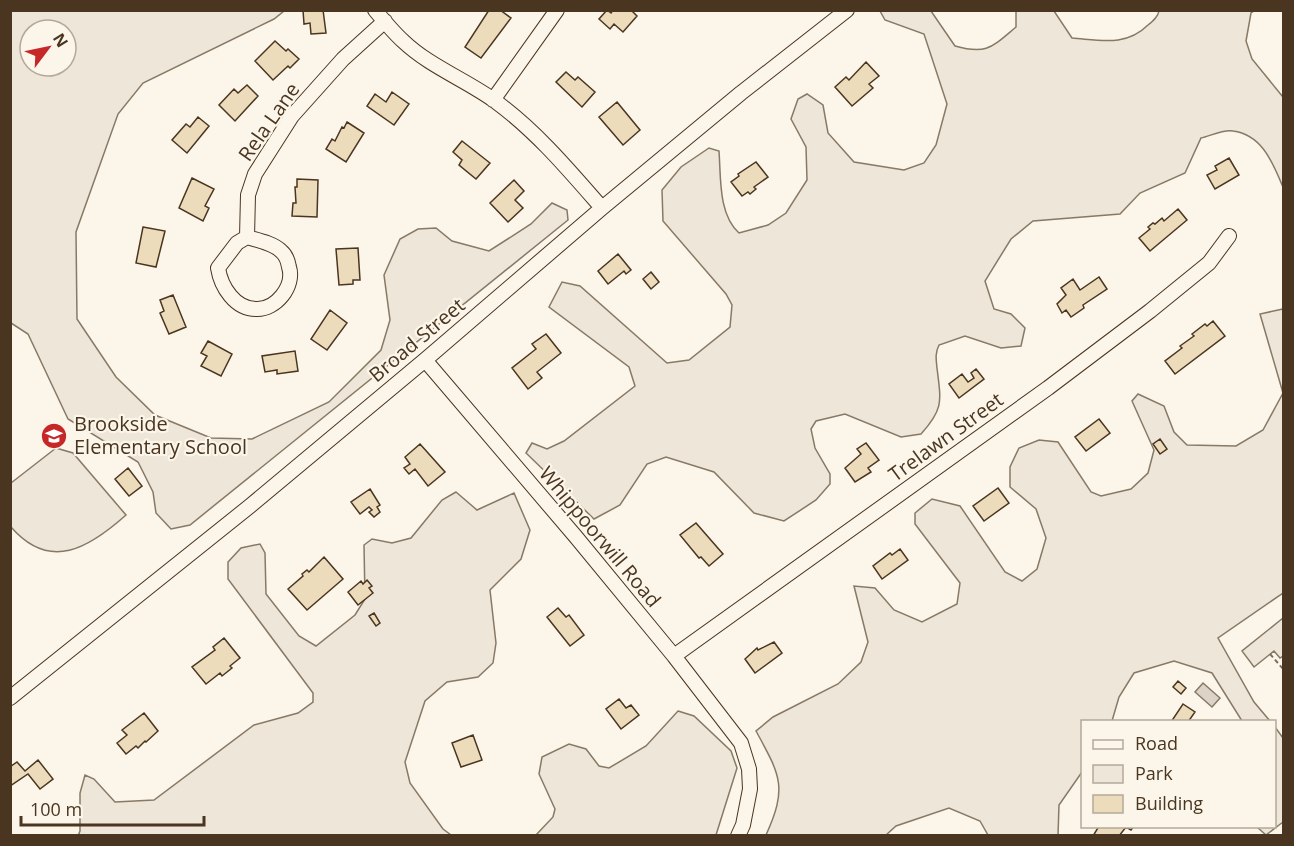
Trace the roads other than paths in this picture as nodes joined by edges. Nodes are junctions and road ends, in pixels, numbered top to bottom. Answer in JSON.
{"nodes":[{"id":1,"x":375,"y":10,"type":"edge"},
{"id":2,"x":557,"y":10,"type":"edge"},
{"id":3,"x":847,"y":10,"type":"edge"},
{"id":4,"x":385,"y":21,"type":"junction"},
{"id":5,"x":494,"y":100,"type":"junction"},
{"id":6,"x":602,"y":208,"type":"junction"},
{"id":7,"x":1229,"y":236,"type":"dead end"},
{"id":8,"x":246,"y":237,"type":"junction"},
{"id":9,"x":425,"y":360,"type":"junction"},
{"id":10,"x":674,"y":656,"type":"junction"},
{"id":11,"x":10,"y":698,"type":"edge"},
{"id":12,"x":738,"y":836,"type":"edge"}],
"edges":[{"from":1,"to":4,"type":"street"},
{"from":2,"to":5,"type":"street"},
{"from":3,"to":6,"type":"street","name":"Broad Street"},
{"from":4,"to":5,"type":"street"},
{"from":4,"to":8,"type":"street","name":"Rela Lane"},
{"from":5,"to":6,"type":"street"},
{"from":6,"to":9,"type":"street","name":"Broad Street"},
{"from":7,"to":10,"type":"street","name":"Trelawn Street"},
{"from":8,"to":8,"type":"street"},
{"from":9,"to":10,"type":"street","name":"Whippoorwill Road"},
{"from":9,"to":11,"type":"street","name":"Broad Street"},
{"from":10,"to":12,"type":"street","name":"Whippoorwill Road"}]}
